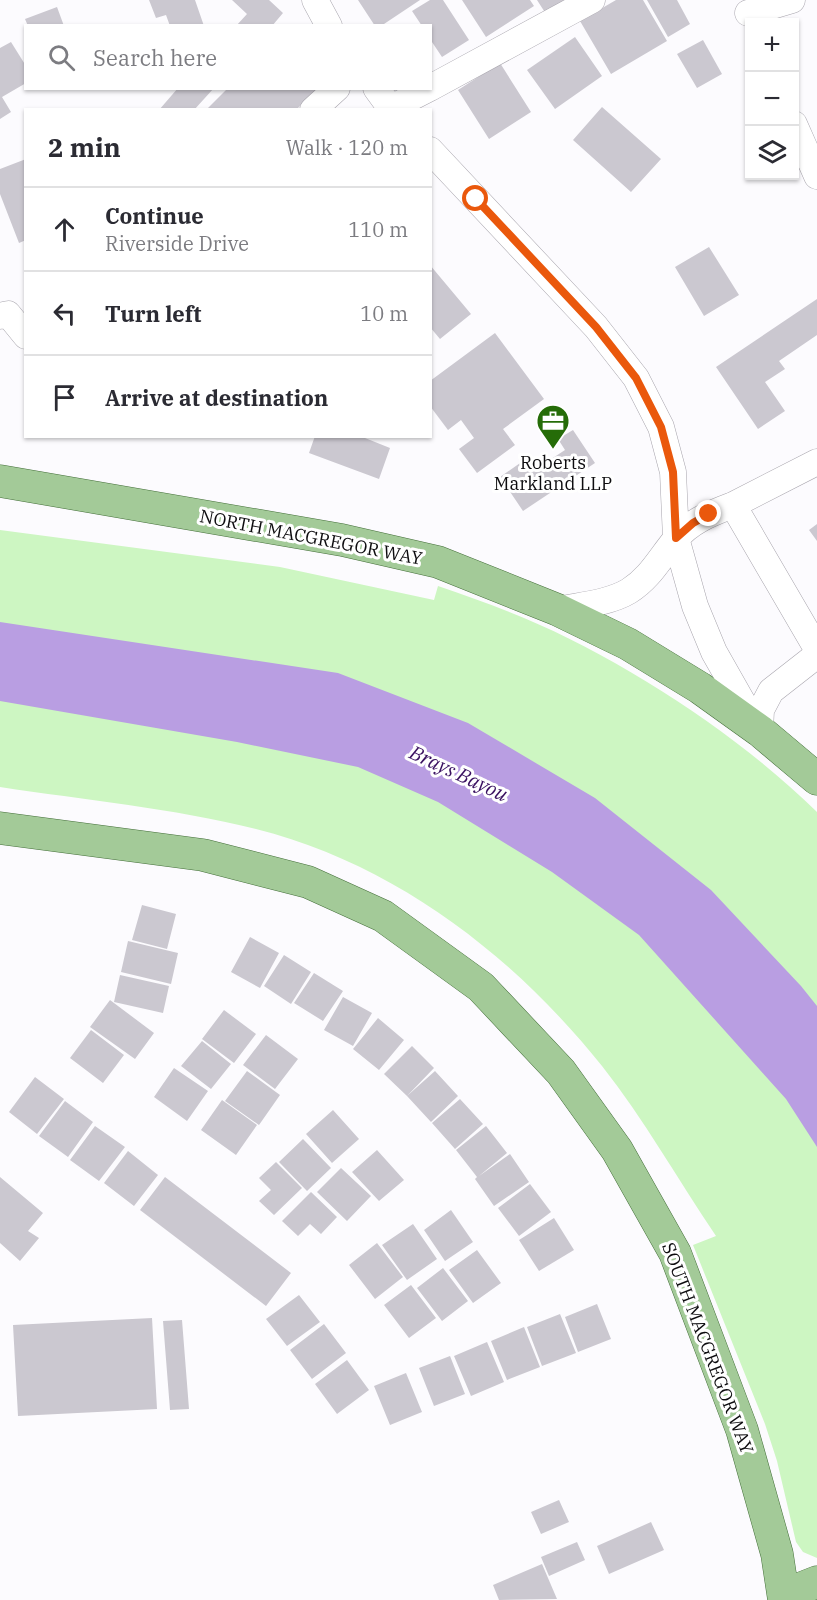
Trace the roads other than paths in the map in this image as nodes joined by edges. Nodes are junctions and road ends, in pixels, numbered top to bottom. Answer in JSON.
{"nodes":[{"id":1,"x":315,"y":0,"type":"edge"},
{"id":2,"x":592,"y":0,"type":"edge"},
{"id":3,"x":792,"y":0,"type":"edge"},
{"id":4,"x":747,"y":12,"type":"edge"},
{"id":5,"x":328,"y":24,"type":"edge"},
{"id":6,"x":432,"y":87,"type":"edge"},
{"id":7,"x":335,"y":90,"type":"edge"},
{"id":8,"x":424,"y":90,"type":"edge"},
{"id":9,"x":386,"y":102,"type":"edge"},
{"id":10,"x":315,"y":108,"type":"edge"},
{"id":11,"x":796,"y":126,"type":"edge"},
{"id":12,"x":432,"y":152,"type":"edge"},
{"id":13,"x":817,"y":176,"type":"edge"},
{"id":14,"x":11,"y":310,"type":"edge"},
{"id":15,"x":24,"y":333,"type":"edge"},
{"id":16,"x":817,"y":462,"type":"edge"},
{"id":17,"x":0,"y":480,"type":"edge"},
{"id":18,"x":733,"y":505,"type":"junction"},
{"id":19,"x":676,"y":538,"type":"junction"},
{"id":20,"x":558,"y":610,"type":"junction"},
{"id":21,"x":817,"y":649,"type":"edge"},
{"id":22,"x":817,"y":655,"type":"edge"},
{"id":23,"x":760,"y":731,"type":"junction"},
{"id":24,"x":817,"y":779,"type":"edge"},
{"id":25,"x":0,"y":828,"type":"edge"},
{"id":26,"x":817,"y":1582,"type":"edge"},
{"id":27,"x":778,"y":1598,"type":"edge"}],
"edges":[{"from":1,"to":5,"type":"street"},
{"from":2,"to":6,"type":"street"},
{"from":3,"to":4,"type":"street"},
{"from":7,"to":10,"type":"street"},
{"from":8,"to":9,"type":"street"},
{"from":11,"to":13,"type":"street"},
{"from":12,"to":19,"type":"street"},
{"from":14,"to":15,"type":"street"},
{"from":16,"to":18,"type":"street"},
{"from":17,"to":20,"type":"main road","name":"NORTH MACGREGOR WAY"},
{"from":18,"to":19,"type":"street"},
{"from":18,"to":21,"type":"street"},
{"from":19,"to":20,"type":"street"},
{"from":19,"to":23,"type":"street"},
{"from":20,"to":23,"type":"main road","name":"NORTH MACGREGOR WAY"},
{"from":22,"to":23,"type":"street"},
{"from":23,"to":24,"type":"main road","name":"NORTH MACGREGOR WAY"},
{"from":25,"to":27,"type":"main road","name":"SOUTH MACGREGOR WAY"},
{"from":26,"to":27,"type":"main road"}]}
